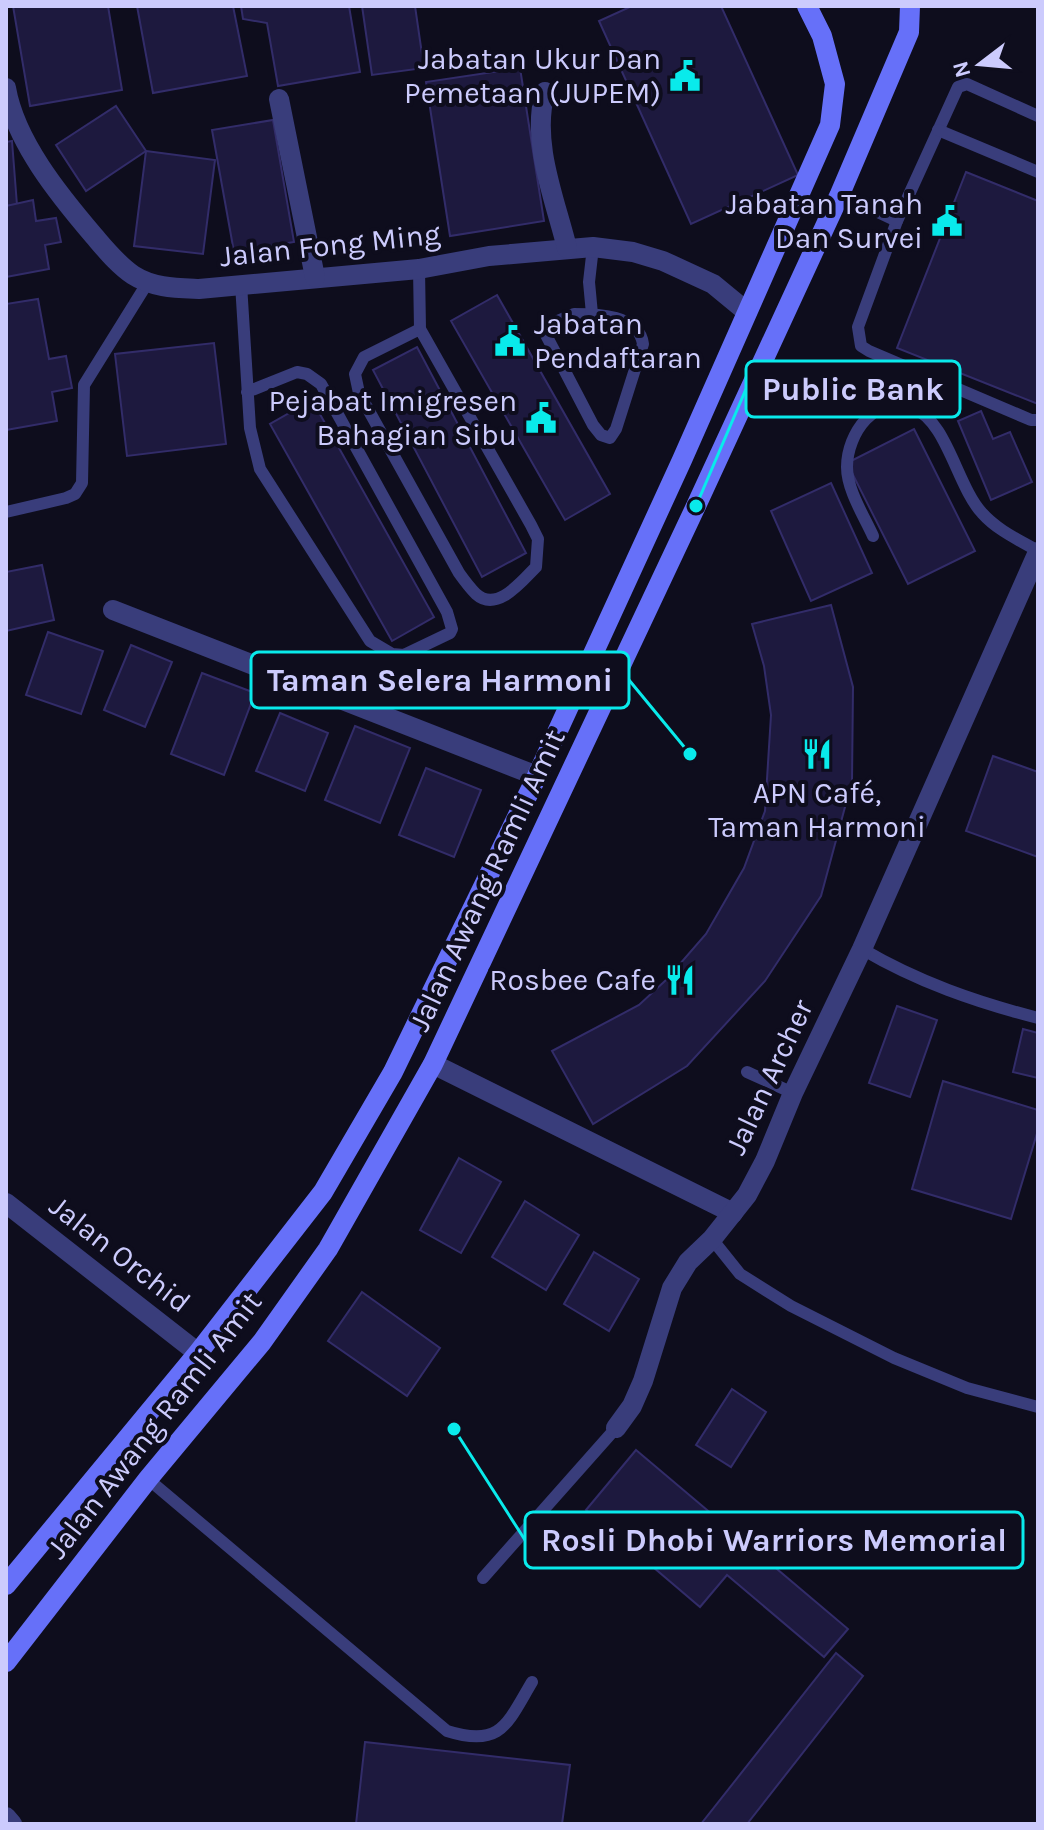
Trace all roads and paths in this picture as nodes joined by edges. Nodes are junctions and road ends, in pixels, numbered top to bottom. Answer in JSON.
{"nodes":[{"id":1,"x":807,"y":6,"type":"edge"},
{"id":2,"x":910,"y":6,"type":"edge"},
{"id":3,"x":927,"y":6,"type":"edge"},
{"id":4,"x":909,"y":32,"type":"junction"},
{"id":5,"x":6,"y":88,"type":"edge"},
{"id":6,"x":545,"y":92,"type":"dead end"},
{"id":7,"x":279,"y":99,"type":"dead end"},
{"id":8,"x":1038,"y":116,"type":"edge"},
{"id":9,"x":938,"y":130,"type":"junction"},
{"id":10,"x":1038,"y":172,"type":"edge"},
{"id":11,"x":840,"y":194,"type":"junction"},
{"id":12,"x":897,"y":221,"type":"junction"},
{"id":13,"x":593,"y":247,"type":"junction"},
{"id":14,"x":567,"y":248,"type":"junction"},
{"id":15,"x":419,"y":269,"type":"junction"},
{"id":16,"x":315,"y":277,"type":"junction"},
{"id":17,"x":148,"y":282,"type":"junction"},
{"id":18,"x":241,"y":284,"type":"junction"},
{"id":19,"x":747,"y":312,"type":"junction"},
{"id":20,"x":592,"y":314,"type":"junction"},
{"id":21,"x":420,"y":329,"type":"junction"},
{"id":22,"x":247,"y":392,"type":"junction"},
{"id":23,"x":1038,"y":420,"type":"edge"},
{"id":24,"x":6,"y":512,"type":"edge"},
{"id":25,"x":873,"y":536,"type":"dead end"},
{"id":26,"x":1038,"y":551,"type":"edge"},
{"id":27,"x":113,"y":610,"type":"dead end"},
{"id":28,"x":537,"y":776,"type":"junction"},
{"id":29,"x":862,"y":949,"type":"junction"},
{"id":30,"x":1038,"y":1018,"type":"edge"},
{"id":31,"x":433,"y":1064,"type":"junction"},
{"id":32,"x":747,"y":1072,"type":"dead end"},
{"id":33,"x":793,"y":1093,"type":"junction"},
{"id":34,"x":6,"y":1203,"type":"edge"},
{"id":35,"x":733,"y":1213,"type":"junction"},
{"id":36,"x":712,"y":1239,"type":"junction"},
{"id":37,"x":198,"y":1353,"type":"junction"},
{"id":38,"x":1038,"y":1407,"type":"edge"},
{"id":39,"x":616,"y":1428,"type":"joint"},
{"id":40,"x":148,"y":1479,"type":"junction"},
{"id":41,"x":483,"y":1578,"type":"dead end"},
{"id":42,"x":6,"y":1585,"type":"edge"},
{"id":43,"x":6,"y":1662,"type":"edge"},
{"id":44,"x":532,"y":1682,"type":"dead end"},
{"id":45,"x":6,"y":1817,"type":"edge"},
{"id":46,"x":12,"y":1824,"type":"edge"}],
"edges":[{"from":1,"to":19,"type":"main road","name":"Jalan Awang Ramli Amit"},
{"from":2,"to":4,"type":"main road","name":"Jalan Awang Ramli Amit"},
{"from":3,"to":4,"type":"main road"},
{"from":4,"to":11,"type":"main road","name":"Jalan Awang Ramli Amit"},
{"from":5,"to":17,"type":"street","name":"Jalan Fong Ming"},
{"from":6,"to":14,"type":"street"},
{"from":7,"to":16,"type":"street"},
{"from":8,"to":9,"type":"lane"},
{"from":9,"to":10,"type":"lane"},
{"from":9,"to":12,"type":"lane"},
{"from":11,"to":12,"type":"lane"},
{"from":11,"to":31,"type":"main road","name":"Jalan Awang Ramli Amit"},
{"from":12,"to":23,"type":"lane"},
{"from":13,"to":14,"type":"street","name":"Jalan Fong Ming"},
{"from":13,"to":19,"type":"street","name":"Jalan Fong Ming"},
{"from":13,"to":20,"type":"lane"},
{"from":14,"to":15,"type":"street","name":"Jalan Fong Ming"},
{"from":15,"to":16,"type":"street","name":"Jalan Fong Ming"},
{"from":15,"to":21,"type":"lane"},
{"from":16,"to":18,"type":"street","name":"Jalan Fong Ming"},
{"from":17,"to":18,"type":"street","name":"Jalan Fong Ming"},
{"from":17,"to":24,"type":"lane"},
{"from":18,"to":22,"type":"lane"},
{"from":19,"to":28,"type":"main road","name":"Jalan Awang Ramli Amit"},
{"from":20,"to":20,"type":"lane"},
{"from":21,"to":21,"type":"lane"},
{"from":22,"to":22,"type":"lane"},
{"from":25,"to":26,"type":"lane"},
{"from":26,"to":29,"type":"street","name":"Jalan Archer"},
{"from":27,"to":28,"type":"street"},
{"from":28,"to":37,"type":"main road","name":"Jalan Awang Ramli Amit"},
{"from":29,"to":30,"type":"lane"},
{"from":29,"to":33,"type":"street","name":"Jalan Archer"},
{"from":31,"to":35,"type":"street"},
{"from":31,"to":40,"type":"main road","name":"Jalan Awang Ramli Amit"},
{"from":32,"to":33,"type":"lane"},
{"from":33,"to":35,"type":"street","name":"Jalan Archer"},
{"from":34,"to":37,"type":"street","name":"Jalan Orchid"},
{"from":35,"to":36,"type":"street","name":"Jalan Archer"},
{"from":36,"to":38,"type":"lane"},
{"from":36,"to":39,"type":"street","name":"Jalan Archer"},
{"from":37,"to":42,"type":"main road","name":"Jalan Awang Ramli Amit"},
{"from":39,"to":41,"type":"lane","name":"Jalan Archer"},
{"from":40,"to":43,"type":"main road","name":"Jalan Awang Ramli Amit"},
{"from":40,"to":44,"type":"lane"},
{"from":45,"to":46,"type":"street"}]}
